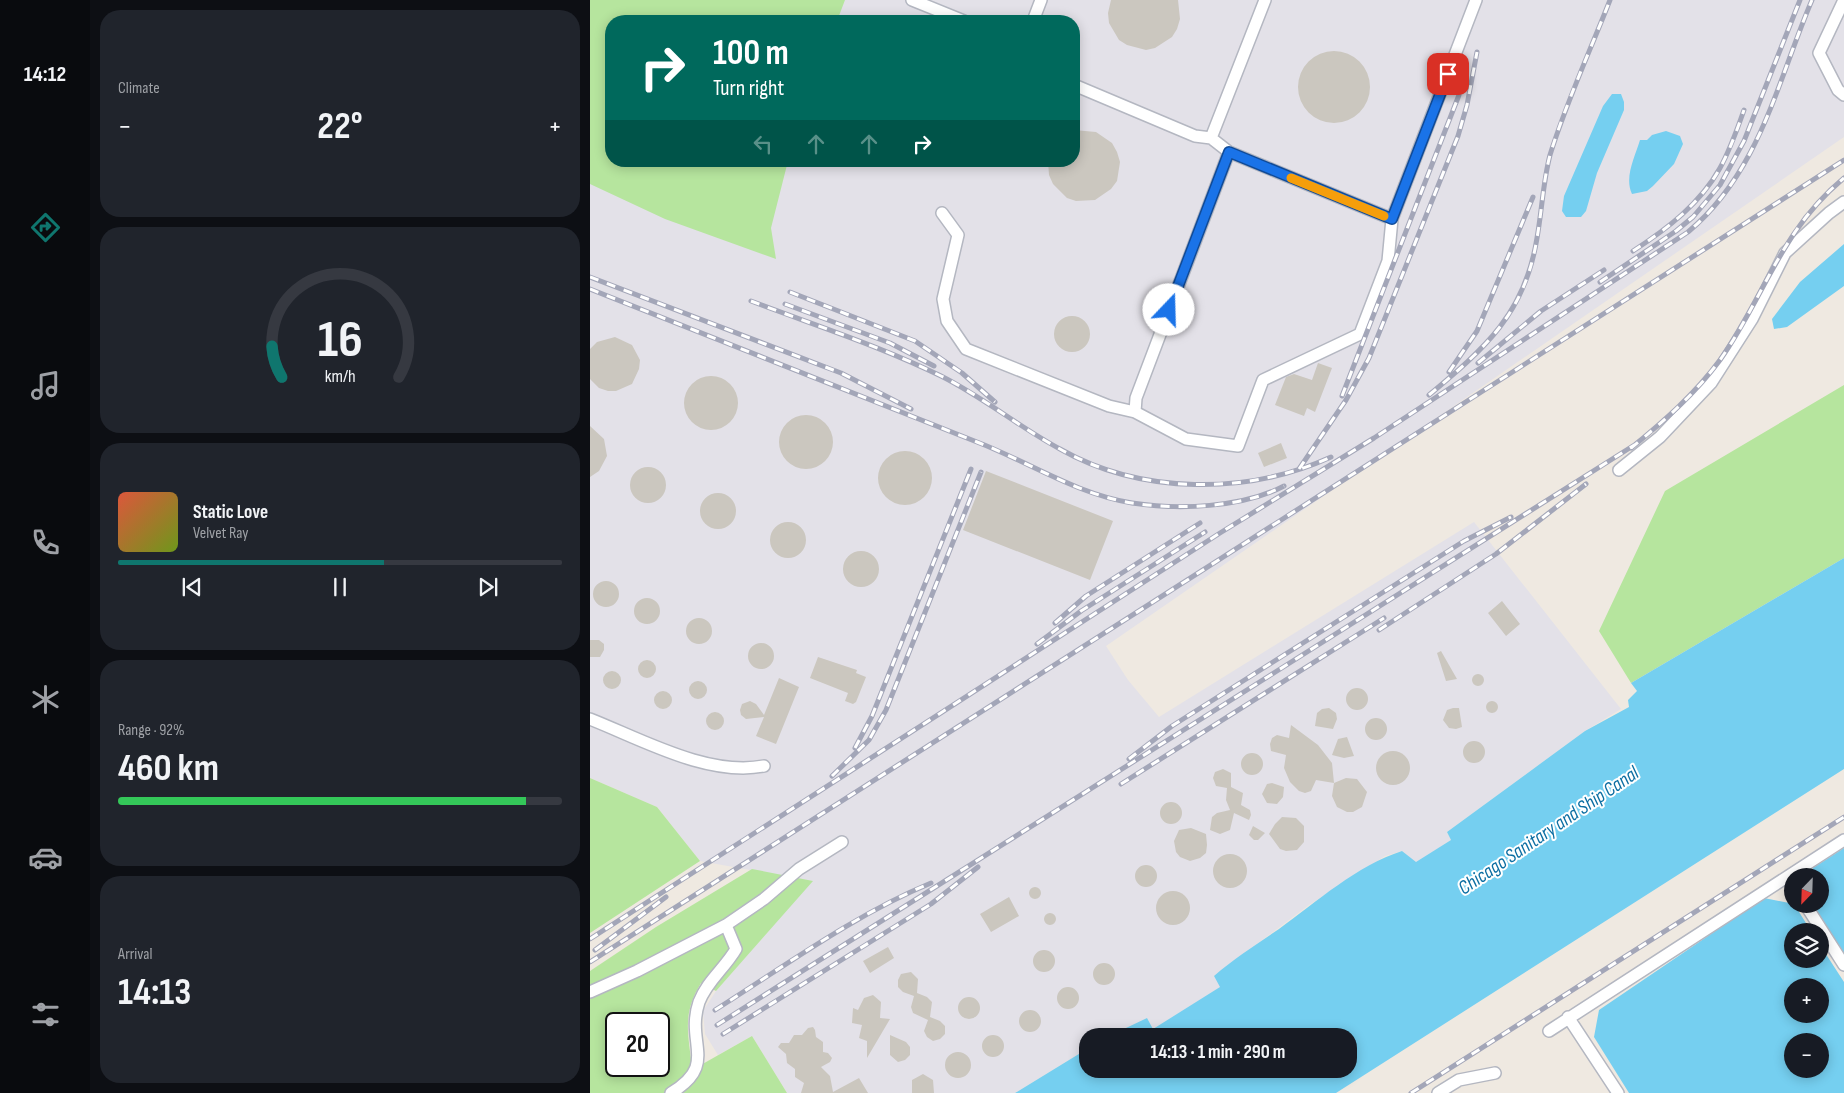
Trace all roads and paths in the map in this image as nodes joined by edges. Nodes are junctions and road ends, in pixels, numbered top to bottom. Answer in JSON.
{"nodes":[{"id":1,"x":912,"y":0,"type":"edge"},
{"id":2,"x":1041,"y":0,"type":"edge"},
{"id":3,"x":1265,"y":0,"type":"edge"},
{"id":4,"x":1476,"y":0,"type":"edge"},
{"id":5,"x":1844,"y":0,"type":"edge"},
{"id":6,"x":949,"y":15,"type":"edge"},
{"id":7,"x":1035,"y":15,"type":"edge"},
{"id":8,"x":1080,"y":88,"type":"edge"},
{"id":9,"x":1844,"y":95,"type":"edge"},
{"id":10,"x":1211,"y":138,"type":"junction"},
{"id":11,"x":1229,"y":152,"type":"junction"},
{"id":12,"x":1844,"y":202,"type":"edge"},
{"id":13,"x":942,"y":213,"type":"dead end"},
{"id":14,"x":1392,"y":219,"type":"junction"},
{"id":15,"x":1135,"y":412,"type":"junction"},
{"id":16,"x":1619,"y":470,"type":"dead end"},
{"id":17,"x":590,"y":719,"type":"edge"},
{"id":18,"x":764,"y":766,"type":"dead end"},
{"id":19,"x":1844,"y":840,"type":"edge"},
{"id":20,"x":842,"y":842,"type":"dead end"},
{"id":21,"x":1806,"y":868,"type":"edge"},
{"id":22,"x":1784,"y":884,"type":"edge"},
{"id":23,"x":1811,"y":913,"type":"edge"},
{"id":24,"x":726,"y":925,"type":"junction"},
{"id":25,"x":1844,"y":965,"type":"edge"},
{"id":26,"x":590,"y":992,"type":"edge"},
{"id":27,"x":1568,"y":1017,"type":"junction"},
{"id":28,"x":1549,"y":1031,"type":"dead end"},
{"id":29,"x":1495,"y":1072,"type":"dead end"},
{"id":30,"x":671,"y":1093,"type":"edge"},
{"id":31,"x":1438,"y":1093,"type":"edge"},
{"id":32,"x":1618,"y":1093,"type":"edge"}],
"edges":[{"from":1,"to":6,"type":"lane"},
{"from":2,"to":7,"type":"lane"},
{"from":3,"to":10,"type":"lane"},
{"from":4,"to":14,"type":"lane"},
{"from":5,"to":9,"type":"lane"},
{"from":8,"to":10,"type":"lane"},
{"from":10,"to":11,"type":"lane"},
{"from":11,"to":14,"type":"lane"},
{"from":11,"to":15,"type":"lane"},
{"from":12,"to":16,"type":"lane"},
{"from":13,"to":15,"type":"lane"},
{"from":14,"to":15,"type":"lane"},
{"from":17,"to":18,"type":"lane"},
{"from":19,"to":21,"type":"lane"},
{"from":20,"to":24,"type":"lane"},
{"from":22,"to":27,"type":"lane"},
{"from":23,"to":25,"type":"lane"},
{"from":24,"to":26,"type":"lane"},
{"from":24,"to":30,"type":"lane"},
{"from":27,"to":28,"type":"lane"},
{"from":27,"to":32,"type":"lane"},
{"from":29,"to":31,"type":"lane"}]}
